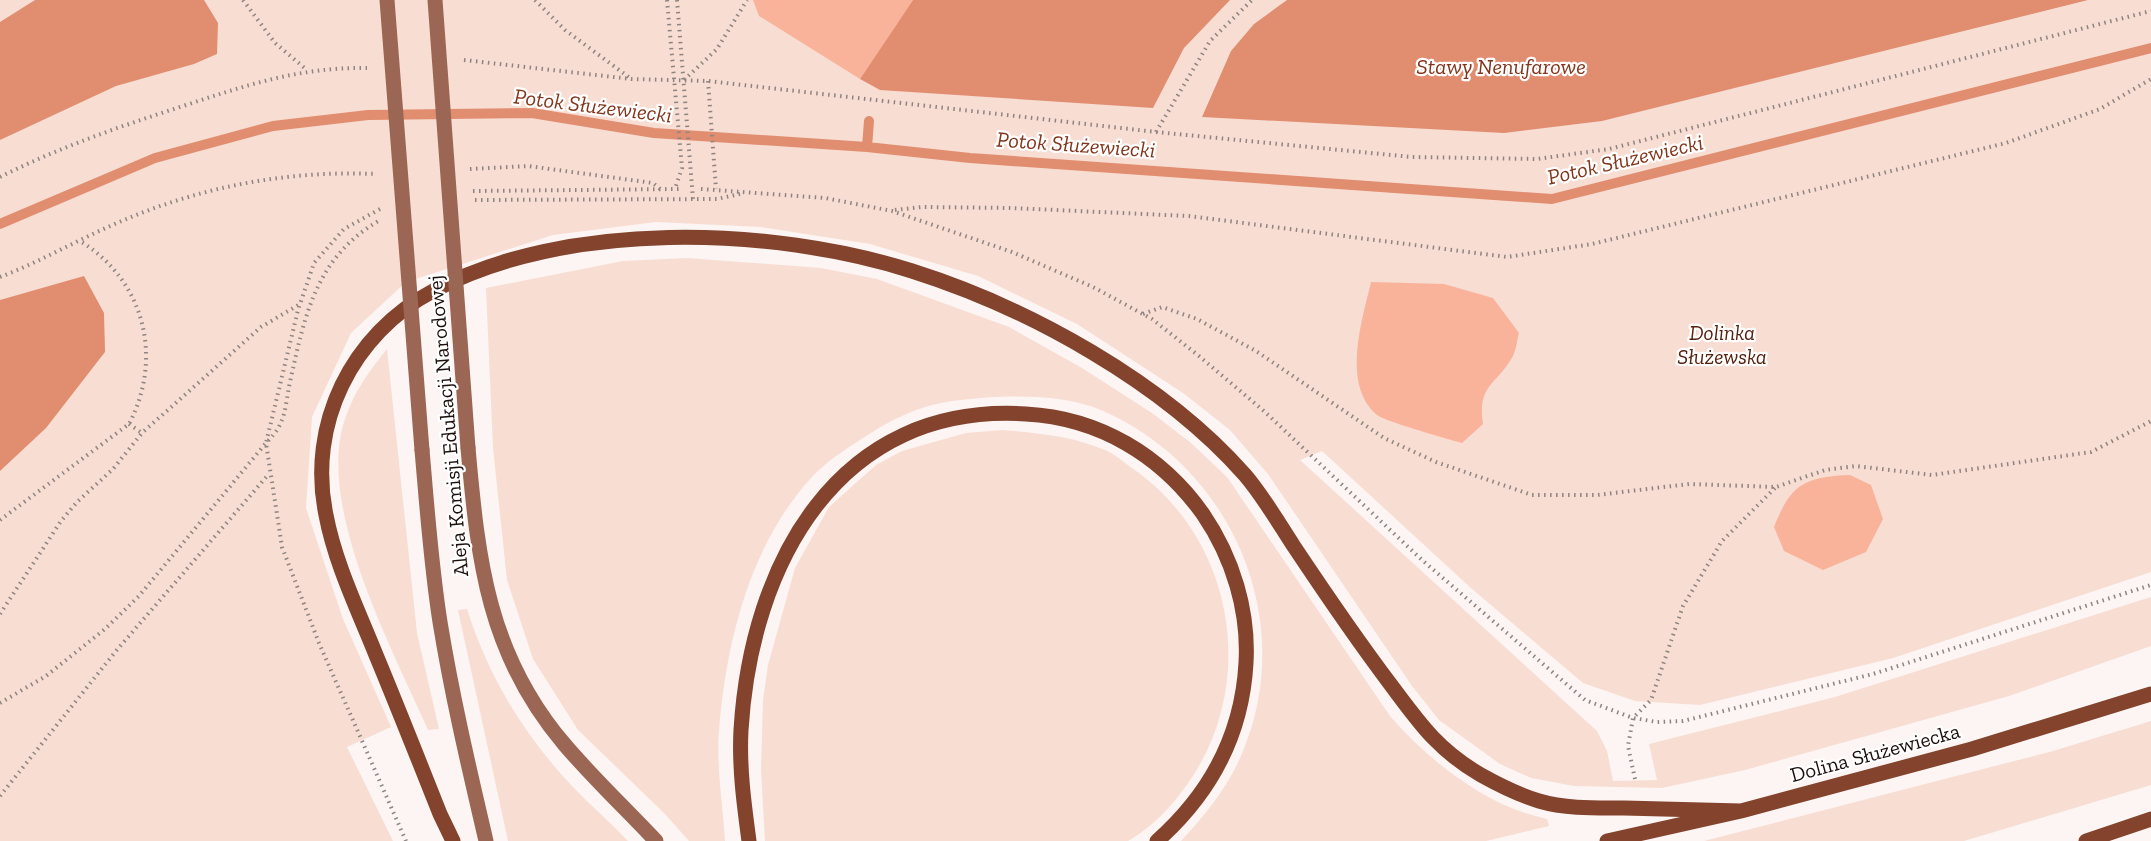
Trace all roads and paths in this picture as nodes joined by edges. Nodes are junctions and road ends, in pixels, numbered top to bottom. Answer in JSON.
{"nodes":[{"id":1,"x":243,"y":0,"type":"edge"},
{"id":2,"x":387,"y":0,"type":"edge"},
{"id":3,"x":435,"y":0,"type":"edge"},
{"id":4,"x":535,"y":0,"type":"edge"},
{"id":5,"x":667,"y":0,"type":"edge"},
{"id":6,"x":677,"y":0,"type":"edge"},
{"id":7,"x":747,"y":0,"type":"edge"},
{"id":8,"x":1252,"y":0,"type":"edge"},
{"id":9,"x":2151,"y":11,"type":"edge"},
{"id":10,"x":455,"y":60,"type":"dead end"},
{"id":11,"x":375,"y":68,"type":"dead end"},
{"id":12,"x":307,"y":71,"type":"junction"},
{"id":13,"x":2151,"y":78,"type":"edge"},
{"id":14,"x":631,"y":79,"type":"junction"},
{"id":15,"x":675,"y":80,"type":"junction"},
{"id":16,"x":683,"y":80,"type":"junction"},
{"id":17,"x":708,"y":81,"type":"junction"},
{"id":18,"x":1156,"y":132,"type":"junction"},
{"id":19,"x":461,"y":170,"type":"dead end"},
{"id":20,"x":382,"y":175,"type":"dead end"},
{"id":21,"x":0,"y":177,"type":"edge"},
{"id":22,"x":660,"y":189,"type":"junction"},
{"id":23,"x":701,"y":189,"type":"dead end"},
{"id":24,"x":716,"y":189,"type":"junction"},
{"id":25,"x":465,"y":193,"type":"dead end"},
{"id":26,"x":693,"y":199,"type":"dead end"},
{"id":27,"x":384,"y":207,"type":"dead end"},
{"id":28,"x":892,"y":211,"type":"junction"},
{"id":29,"x":79,"y":240,"type":"junction"},
{"id":30,"x":0,"y":277,"type":"edge"},
{"id":31,"x":301,"y":303,"type":"junction"},
{"id":32,"x":1143,"y":314,"type":"junction"},
{"id":33,"x":2151,"y":421,"type":"edge"},
{"id":34,"x":129,"y":424,"type":"junction"},
{"id":35,"x":142,"y":433,"type":"junction"},
{"id":36,"x":266,"y":443,"type":"junction"},
{"id":37,"x":269,"y":474,"type":"junction"},
{"id":38,"x":1776,"y":487,"type":"junction"},
{"id":39,"x":0,"y":520,"type":"edge"},
{"id":40,"x":2151,"y":585,"type":"edge"},
{"id":41,"x":0,"y":614,"type":"edge"},
{"id":42,"x":2151,"y":694,"type":"edge"},
{"id":43,"x":0,"y":703,"type":"edge"},
{"id":44,"x":1633,"y":718,"type":"junction"},
{"id":45,"x":1635,"y":779,"type":"dead end"},
{"id":46,"x":0,"y":796,"type":"edge"},
{"id":47,"x":1741,"y":811,"type":"junction"},
{"id":48,"x":2151,"y":819,"type":"edge"},
{"id":49,"x":406,"y":841,"type":"edge"},
{"id":50,"x":453,"y":841,"type":"edge"},
{"id":51,"x":486,"y":841,"type":"edge"},
{"id":52,"x":656,"y":841,"type":"edge"},
{"id":53,"x":749,"y":841,"type":"edge"},
{"id":54,"x":1157,"y":841,"type":"edge"},
{"id":55,"x":1607,"y":841,"type":"edge"},
{"id":56,"x":2086,"y":841,"type":"edge"}],
"edges":[{"from":1,"to":12,"type":"path"},
{"from":2,"to":51,"type":"street","name":"Aleja Komisji Edukacji Narodowej","bridge":true},
{"from":3,"to":52,"type":"street","name":"Aleja Komisji Edukacji Narodowej","bridge":true},
{"from":4,"to":14,"type":"path"},
{"from":5,"to":15,"type":"path"},
{"from":6,"to":16,"type":"path"},
{"from":7,"to":16,"type":"path"},
{"from":8,"to":18,"type":"path"},
{"from":9,"to":18,"type":"path"},
{"from":10,"to":14,"type":"path"},
{"from":11,"to":12,"type":"path"},
{"from":12,"to":21,"type":"path"},
{"from":13,"to":28,"type":"path"},
{"from":14,"to":15,"type":"path"},
{"from":15,"to":16,"type":"path"},
{"from":15,"to":22,"type":"path"},
{"from":16,"to":17,"type":"path"},
{"from":16,"to":26,"type":"path"},
{"from":17,"to":18,"type":"path"},
{"from":17,"to":24,"type":"path"},
{"from":19,"to":22,"type":"path"},
{"from":20,"to":29,"type":"path"},
{"from":22,"to":25,"type":"path"},
{"from":23,"to":24,"type":"path"},
{"from":24,"to":28,"type":"path"},
{"from":27,"to":31,"type":"path"},
{"from":28,"to":32,"type":"path"},
{"from":29,"to":30,"type":"path"},
{"from":29,"to":34,"type":"path"},
{"from":31,"to":35,"type":"path"},
{"from":31,"to":36,"type":"path"},
{"from":32,"to":38,"type":"path"},
{"from":32,"to":44,"type":"path"},
{"from":33,"to":38,"type":"path"},
{"from":34,"to":35,"type":"path"},
{"from":34,"to":39,"type":"path"},
{"from":35,"to":41,"type":"path"},
{"from":36,"to":37,"type":"path"},
{"from":36,"to":43,"type":"path"},
{"from":37,"to":46,"type":"path"},
{"from":37,"to":49,"type":"path"},
{"from":38,"to":44,"type":"path"},
{"from":40,"to":44,"type":"path"},
{"from":42,"to":47,"type":"main road","name":"Dolina Służewiecka"},
{"from":44,"to":45,"type":"path"},
{"from":47,"to":50,"type":"main road"},
{"from":47,"to":55,"type":"main road","name":"Dolina Służewiecka"},
{"from":48,"to":56,"type":"main road"},
{"from":53,"to":54,"type":"main road"}]}
